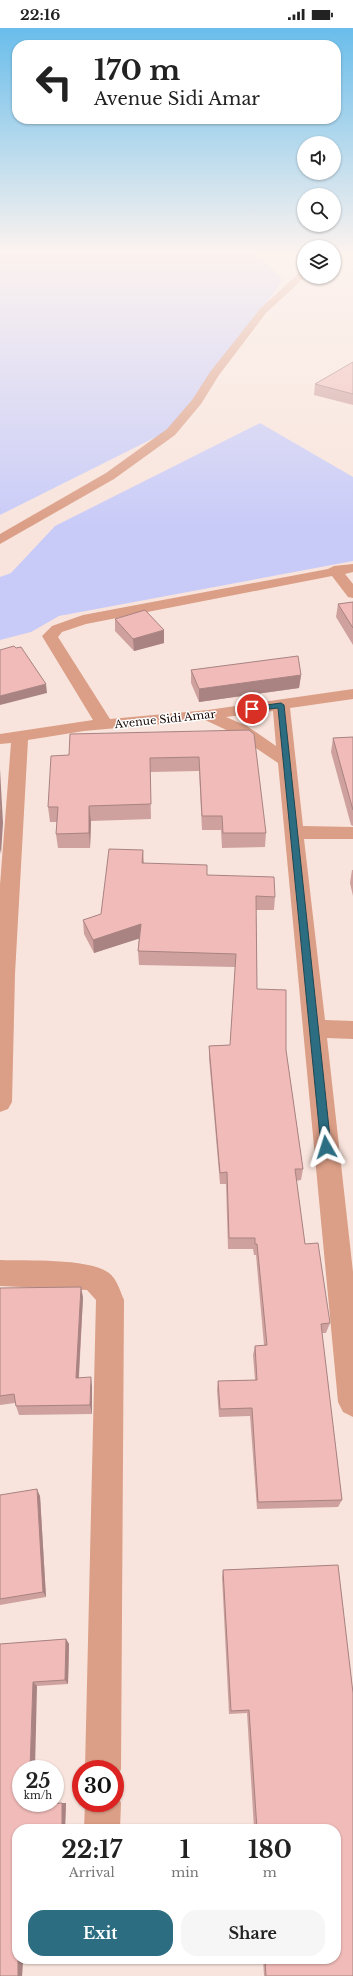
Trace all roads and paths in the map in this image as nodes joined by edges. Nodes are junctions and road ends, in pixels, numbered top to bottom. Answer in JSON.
{"nodes":[{"id":1,"x":236,"y":345,"type":"edge"},
{"id":2,"x":0,"y":540,"type":"edge"},
{"id":3,"x":353,"y":568,"type":"edge"},
{"id":4,"x":334,"y":570,"type":"junction"},
{"id":5,"x":353,"y":594,"type":"edge"},
{"id":6,"x":353,"y":694,"type":"edge"},
{"id":7,"x":281,"y":705,"type":"junction"},
{"id":8,"x":208,"y":715,"type":"junction"},
{"id":9,"x":105,"y":725,"type":"junction"},
{"id":10,"x":20,"y":736,"type":"junction"},
{"id":11,"x":0,"y":739,"type":"edge"},
{"id":12,"x":287,"y":761,"type":"junction"},
{"id":13,"x":294,"y":832,"type":"junction"},
{"id":14,"x":353,"y":833,"type":"edge"},
{"id":15,"x":314,"y":1028,"type":"junction"},
{"id":16,"x":353,"y":1030,"type":"edge"},
{"id":17,"x":0,"y":1102,"type":"edge"},
{"id":18,"x":344,"y":1236,"type":"edge"},
{"id":19,"x":346,"y":1271,"type":"edge"},
{"id":20,"x":0,"y":1273,"type":"edge"},
{"id":21,"x":353,"y":1402,"type":"edge"},
{"id":22,"x":103,"y":1760,"type":"edge"},
{"id":23,"x":103,"y":1812,"type":"edge"},
{"id":24,"x":102,"y":1824,"type":"edge"}],
"edges":[{"from":1,"to":2,"type":"street"},
{"from":3,"to":4,"type":"street"},
{"from":4,"to":5,"type":"street"},
{"from":4,"to":9,"type":"street"},
{"from":6,"to":7,"type":"street","name":"Avenue Sidi Amar"},
{"from":7,"to":8,"type":"street","name":"Avenue Sidi Amar"},
{"from":7,"to":12,"type":"street"},
{"from":8,"to":9,"type":"street","name":"Avenue Sidi Amar"},
{"from":8,"to":12,"type":"street"},
{"from":9,"to":10,"type":"street","name":"Avenue Sidi Amar"},
{"from":10,"to":11,"type":"street","name":"Avenue Sidi Amar"},
{"from":10,"to":17,"type":"street"},
{"from":12,"to":13,"type":"street"},
{"from":13,"to":14,"type":"street"},
{"from":13,"to":15,"type":"street"},
{"from":15,"to":16,"type":"street"},
{"from":15,"to":18,"type":"street"},
{"from":18,"to":19,"type":"street"},
{"from":19,"to":21,"type":"street"},
{"from":20,"to":22,"type":"street"},
{"from":23,"to":24,"type":"street"}]}
